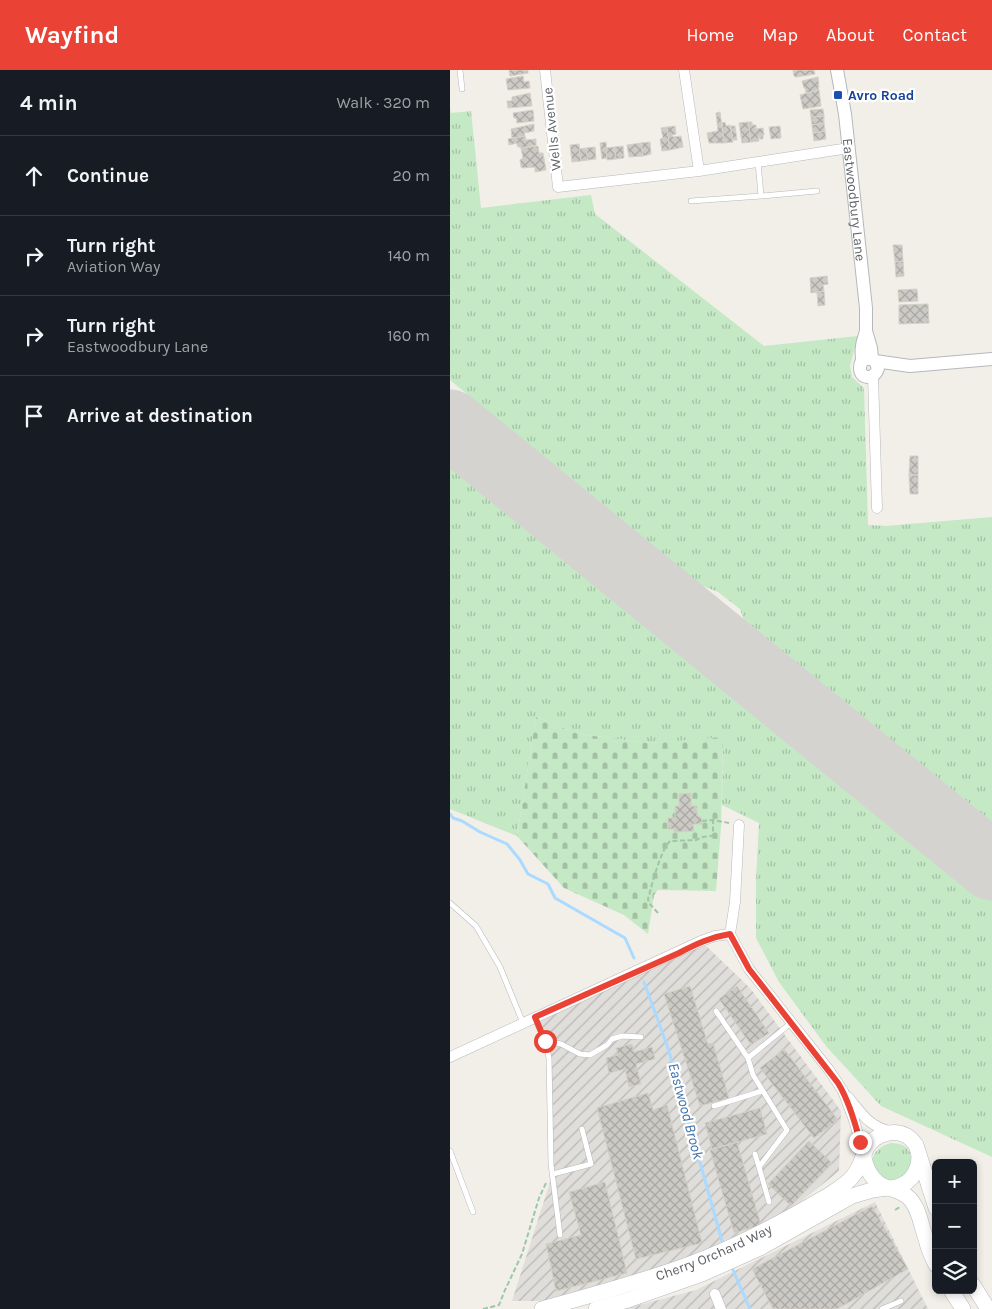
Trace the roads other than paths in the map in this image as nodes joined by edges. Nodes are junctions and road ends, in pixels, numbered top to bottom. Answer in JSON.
{"nodes":[{"id":1,"x":460,"y":70,"type":"edge"},
{"id":2,"x":545,"y":70,"type":"edge"},
{"id":3,"x":684,"y":70,"type":"edge"},
{"id":4,"x":838,"y":70,"type":"edge"},
{"id":5,"x":462,"y":89,"type":"dead end"},
{"id":6,"x":849,"y":148,"type":"junction"},
{"id":7,"x":758,"y":162,"type":"junction"},
{"id":8,"x":699,"y":171,"type":"junction"},
{"id":9,"x":817,"y":192,"type":"dead end"},
{"id":10,"x":761,"y":196,"type":"junction"},
{"id":11,"x":691,"y":202,"type":"dead end"},
{"id":12,"x":992,"y":359,"type":"edge"},
{"id":13,"x":870,"y":367,"type":"junction"},
{"id":14,"x":877,"y":508,"type":"dead end"},
{"id":15,"x":739,"y":825,"type":"road end"},
{"id":16,"x":450,"y":903,"type":"edge"},
{"id":17,"x":730,"y":934,"type":"junction"},
{"id":18,"x":716,"y":1012,"type":"dead end"},
{"id":19,"x":535,"y":1017,"type":"junction"},
{"id":20,"x":523,"y":1023,"type":"junction"},
{"id":21,"x":792,"y":1023,"type":"junction"},
{"id":22,"x":641,"y":1037,"type":"dead end"},
{"id":23,"x":545,"y":1041,"type":"junction"},
{"id":24,"x":450,"y":1057,"type":"edge"},
{"id":25,"x":748,"y":1058,"type":"junction"},
{"id":26,"x":762,"y":1091,"type":"junction"},
{"id":27,"x":843,"y":1091,"type":"junction"},
{"id":28,"x":714,"y":1106,"type":"dead end"},
{"id":29,"x":582,"y":1129,"type":"dead end"},
{"id":30,"x":896,"y":1132,"type":"junction"},
{"id":31,"x":450,"y":1150,"type":"edge"},
{"id":32,"x":918,"y":1150,"type":"junction"},
{"id":33,"x":755,"y":1154,"type":"dead end"},
{"id":34,"x":864,"y":1157,"type":"junction"},
{"id":35,"x":759,"y":1167,"type":"junction"},
{"id":36,"x":553,"y":1174,"type":"junction"},
{"id":37,"x":889,"y":1188,"type":"junction"},
{"id":38,"x":769,"y":1202,"type":"dead end"},
{"id":39,"x":935,"y":1204,"type":"edge"},
{"id":40,"x":473,"y":1212,"type":"dead end"},
{"id":41,"x":560,"y":1234,"type":"dead end"},
{"id":42,"x":932,"y":1256,"type":"edge"},
{"id":43,"x":977,"y":1291,"type":"edge"},
{"id":44,"x":715,"y":1294,"type":"dead end"},
{"id":45,"x":954,"y":1294,"type":"edge"},
{"id":46,"x":901,"y":1301,"type":"dead end"},
{"id":47,"x":542,"y":1309,"type":"edge"},
{"id":48,"x":596,"y":1309,"type":"edge"},
{"id":49,"x":721,"y":1309,"type":"edge"},
{"id":50,"x":882,"y":1309,"type":"edge"},
{"id":51,"x":963,"y":1309,"type":"edge"},
{"id":52,"x":988,"y":1309,"type":"edge"}],
"edges":[{"from":1,"to":5,"type":"lane"},
{"from":2,"to":8,"type":"street","name":"Wells Avenue"},
{"from":3,"to":8,"type":"street"},
{"from":4,"to":6,"type":"street","name":"Eastwoodbury Lane"},
{"from":6,"to":7,"type":"street"},
{"from":6,"to":13,"type":"street","name":"Eastwoodbury Lane"},
{"from":7,"to":8,"type":"street"},
{"from":7,"to":10,"type":"lane"},
{"from":9,"to":10,"type":"lane"},
{"from":10,"to":11,"type":"lane"},
{"from":12,"to":13,"type":"street"},
{"from":13,"to":14,"type":"street","name":"Eastwoodbury Lane"},
{"from":15,"to":17,"type":"street"},
{"from":16,"to":20,"type":"lane"},
{"from":17,"to":19,"type":"street"},
{"from":17,"to":21,"type":"street"},
{"from":18,"to":25,"type":"lane"},
{"from":19,"to":20,"type":"street"},
{"from":19,"to":23,"type":"lane"},
{"from":20,"to":24,"type":"street"},
{"from":21,"to":25,"type":"lane"},
{"from":21,"to":27,"type":"street"},
{"from":22,"to":23,"type":"lane"},
{"from":23,"to":36,"type":"lane"},
{"from":25,"to":26,"type":"lane"},
{"from":26,"to":28,"type":"lane"},
{"from":26,"to":35,"type":"lane"},
{"from":27,"to":30,"type":"street"},
{"from":27,"to":34,"type":"street"},
{"from":29,"to":36,"type":"lane"},
{"from":30,"to":32,"type":"main road"},
{"from":30,"to":34,"type":"main road"},
{"from":31,"to":40,"type":"lane"},
{"from":32,"to":37,"type":"main road"},
{"from":32,"to":39,"type":"main road"},
{"from":33,"to":35,"type":"lane"},
{"from":34,"to":37,"type":"main road"},
{"from":34,"to":47,"type":"main road","name":"Cherry Orchard Way"},
{"from":35,"to":38,"type":"lane"},
{"from":36,"to":41,"type":"lane"},
{"from":37,"to":42,"type":"main road"},
{"from":37,"to":48,"type":"main road","name":"Cherry Orchard Way"},
{"from":43,"to":52,"type":"main road"},
{"from":44,"to":49,"type":"street"},
{"from":45,"to":51,"type":"main road"},
{"from":46,"to":50,"type":"lane"}]}
